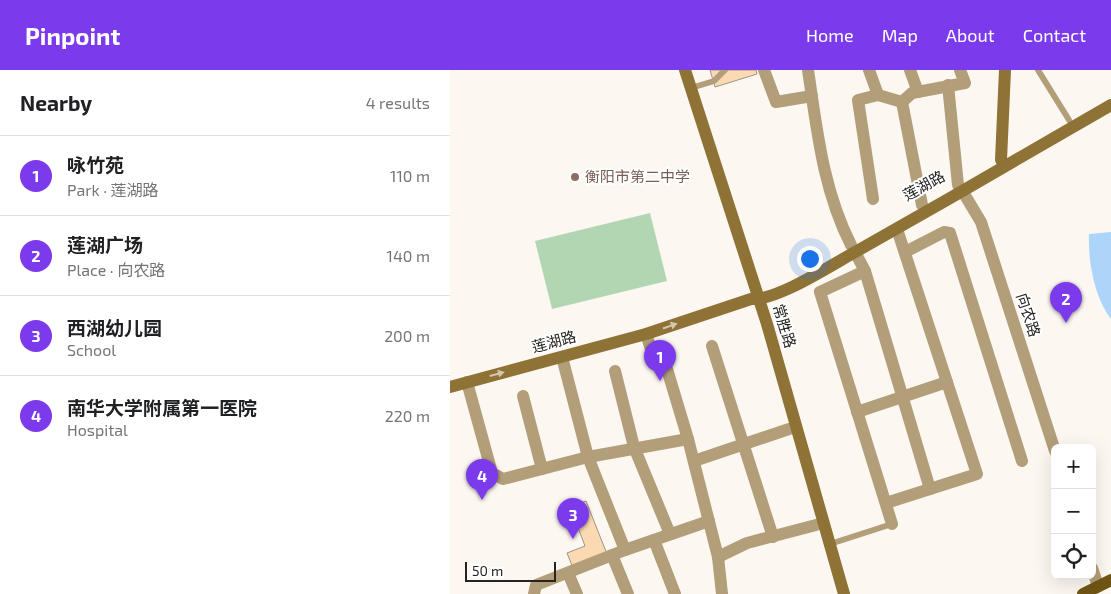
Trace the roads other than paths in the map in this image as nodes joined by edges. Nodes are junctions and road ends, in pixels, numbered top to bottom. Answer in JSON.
{"nodes":[{"id":1,"x":678,"y":70,"type":"edge"},
{"id":2,"x":685,"y":70,"type":"edge"},
{"id":3,"x":725,"y":70,"type":"edge"},
{"id":4,"x":764,"y":70,"type":"edge"},
{"id":5,"x":808,"y":70,"type":"edge"},
{"id":6,"x":869,"y":70,"type":"edge"},
{"id":7,"x":910,"y":70,"type":"edge"},
{"id":8,"x":960,"y":70,"type":"edge"},
{"id":9,"x":1005,"y":70,"type":"edge"},
{"id":10,"x":1038,"y":70,"type":"edge"},
{"id":11,"x":948,"y":86,"type":"junction"},
{"id":12,"x":691,"y":88,"type":"junction"},
{"id":13,"x":918,"y":92,"type":"junction"},
{"id":14,"x":878,"y":95,"type":"junction"},
{"id":15,"x":1111,"y":95,"type":"edge"},
{"id":16,"x":812,"y":96,"type":"junction"},
{"id":17,"x":902,"y":102,"type":"junction"},
{"id":18,"x":1111,"y":105,"type":"edge"},
{"id":19,"x":1069,"y":120,"type":"junction"},
{"id":20,"x":1001,"y":160,"type":"junction"},
{"id":21,"x":960,"y":189,"type":"junction"},
{"id":22,"x":873,"y":199,"type":"dead end"},
{"id":23,"x":922,"y":206,"type":"junction"},
{"id":24,"x":897,"y":229,"type":"junction"},
{"id":25,"x":853,"y":248,"type":"junction"},
{"id":26,"x":905,"y":252,"type":"junction"},
{"id":27,"x":865,"y":271,"type":"junction"},
{"id":28,"x":755,"y":297,"type":"junction"},
{"id":29,"x":646,"y":334,"type":"junction"},
{"id":30,"x":712,"y":346,"type":"dead end"},
{"id":31,"x":562,"y":357,"type":"junction"},
{"id":32,"x":615,"y":371,"type":"dead end"},
{"id":33,"x":468,"y":382,"type":"junction"},
{"id":34,"x":947,"y":382,"type":"junction"},
{"id":35,"x":450,"y":387,"type":"edge"},
{"id":36,"x":522,"y":396,"type":"dead end"},
{"id":37,"x":903,"y":397,"type":"junction"},
{"id":38,"x":857,"y":412,"type":"junction"},
{"id":39,"x":789,"y":429,"type":"junction"},
{"id":40,"x":688,"y":439,"type":"junction"},
{"id":41,"x":744,"y":444,"type":"junction"},
{"id":42,"x":1053,"y":444,"type":"edge"},
{"id":43,"x":634,"y":447,"type":"junction"},
{"id":44,"x":588,"y":457,"type":"junction"},
{"id":45,"x":694,"y":461,"type":"junction"},
{"id":46,"x":1022,"y":461,"type":"dead end"},
{"id":47,"x":542,"y":469,"type":"junction"},
{"id":48,"x":930,"y":489,"type":"junction"},
{"id":49,"x":886,"y":503,"type":"junction"},
{"id":50,"x":709,"y":521,"type":"junction"},
{"id":51,"x":892,"y":524,"type":"joint"},
{"id":52,"x":816,"y":525,"type":"junction"},
{"id":53,"x":670,"y":534,"type":"junction"},
{"id":54,"x":773,"y":537,"type":"junction"},
{"id":55,"x":654,"y":540,"type":"junction"},
{"id":56,"x":830,"y":544,"type":"junction"},
{"id":57,"x":624,"y":550,"type":"junction"},
{"id":58,"x":612,"y":555,"type":"junction"},
{"id":59,"x":718,"y":557,"type":"junction"},
{"id":60,"x":568,"y":573,"type":"junction"},
{"id":61,"x":1096,"y":579,"type":"edge"},
{"id":62,"x":1111,"y":580,"type":"edge"},
{"id":63,"x":1098,"y":586,"type":"junction"},
{"id":64,"x":534,"y":594,"type":"edge"},
{"id":65,"x":577,"y":594,"type":"edge"},
{"id":66,"x":628,"y":594,"type":"edge"},
{"id":67,"x":675,"y":594,"type":"edge"},
{"id":68,"x":722,"y":594,"type":"edge"},
{"id":69,"x":836,"y":594,"type":"edge"},
{"id":70,"x":844,"y":594,"type":"edge"},
{"id":71,"x":1083,"y":594,"type":"edge"}],
"edges":[{"from":1,"to":28,"type":"street","name":"常胜路"},
{"from":2,"to":12,"type":"street","name":"常胜路"},
{"from":3,"to":12,"type":"lane"},
{"from":4,"to":16,"type":"street"},
{"from":5,"to":16,"type":"street"},
{"from":6,"to":14,"type":"street"},
{"from":7,"to":13,"type":"street"},
{"from":8,"to":11,"type":"street"},
{"from":9,"to":20,"type":"street"},
{"from":10,"to":19,"type":"lane"},
{"from":11,"to":13,"type":"street"},
{"from":11,"to":21,"type":"street"},
{"from":12,"to":28,"type":"street","name":"常胜路"},
{"from":13,"to":17,"type":"street"},
{"from":14,"to":17,"type":"street"},
{"from":14,"to":22,"type":"street"},
{"from":15,"to":19,"type":"street","name":"莲湖路"},
{"from":16,"to":25,"type":"street"},
{"from":17,"to":23,"type":"street"},
{"from":18,"to":21,"type":"street","name":"莲湖路"},
{"from":19,"to":20,"type":"street","name":"莲湖路"},
{"from":20,"to":21,"type":"street","name":"莲湖路"},
{"from":21,"to":23,"type":"street","name":"莲湖路"},
{"from":21,"to":24,"type":"street","name":"莲湖路"},
{"from":21,"to":42,"type":"street","name":"向农路"},
{"from":23,"to":25,"type":"street","name":"莲湖路"},
{"from":24,"to":25,"type":"street","name":"莲湖路"},
{"from":24,"to":26,"type":"street"},
{"from":25,"to":27,"type":"street"},
{"from":25,"to":28,"type":"street","name":"莲湖路"},
{"from":26,"to":34,"type":"street"},
{"from":26,"to":46,"type":"street"},
{"from":27,"to":37,"type":"street"},
{"from":27,"to":38,"type":"street"},
{"from":29,"to":28,"type":"street","name":"莲湖路","one_way":true},
{"from":28,"to":39,"type":"street","name":"常胜路"},
{"from":28,"to":56,"type":"street","name":"常胜路"},
{"from":29,"to":31,"type":"street","name":"莲湖路"},
{"from":29,"to":40,"type":"street"},
{"from":30,"to":41,"type":"street"},
{"from":33,"to":31,"type":"street","name":"莲湖路","one_way":true},
{"from":31,"to":44,"type":"street"},
{"from":32,"to":43,"type":"street"},
{"from":33,"to":35,"type":"street","name":"莲湖路"},
{"from":33,"to":47,"type":"street"},
{"from":34,"to":37,"type":"street"},
{"from":34,"to":48,"type":"street"},
{"from":36,"to":47,"type":"street"},
{"from":37,"to":38,"type":"street"},
{"from":37,"to":48,"type":"street"},
{"from":38,"to":49,"type":"street"},
{"from":39,"to":41,"type":"street"},
{"from":39,"to":52,"type":"street","name":"常胜路"},
{"from":40,"to":43,"type":"street"},
{"from":40,"to":45,"type":"street"},
{"from":41,"to":45,"type":"street"},
{"from":41,"to":54,"type":"street"},
{"from":43,"to":44,"type":"street"},
{"from":43,"to":53,"type":"street"},
{"from":44,"to":47,"type":"street"},
{"from":44,"to":57,"type":"street"},
{"from":45,"to":50,"type":"street"},
{"from":48,"to":49,"type":"street"},
{"from":49,"to":51,"type":"street"},
{"from":50,"to":53,"type":"street"},
{"from":50,"to":59,"type":"street"},
{"from":51,"to":56,"type":"lane"},
{"from":52,"to":54,"type":"street"},
{"from":52,"to":69,"type":"street","name":"常胜路"},
{"from":53,"to":55,"type":"street"},
{"from":54,"to":59,"type":"street"},
{"from":55,"to":57,"type":"street"},
{"from":55,"to":67,"type":"street"},
{"from":56,"to":70,"type":"street","name":"常胜路"},
{"from":57,"to":58,"type":"street"},
{"from":58,"to":60,"type":"street"},
{"from":58,"to":66,"type":"street"},
{"from":59,"to":68,"type":"street"},
{"from":60,"to":64,"type":"street"},
{"from":60,"to":65,"type":"street"},
{"from":61,"to":63,"type":"street"},
{"from":62,"to":63,"type":"main road"},
{"from":63,"to":71,"type":"main road"}]}
